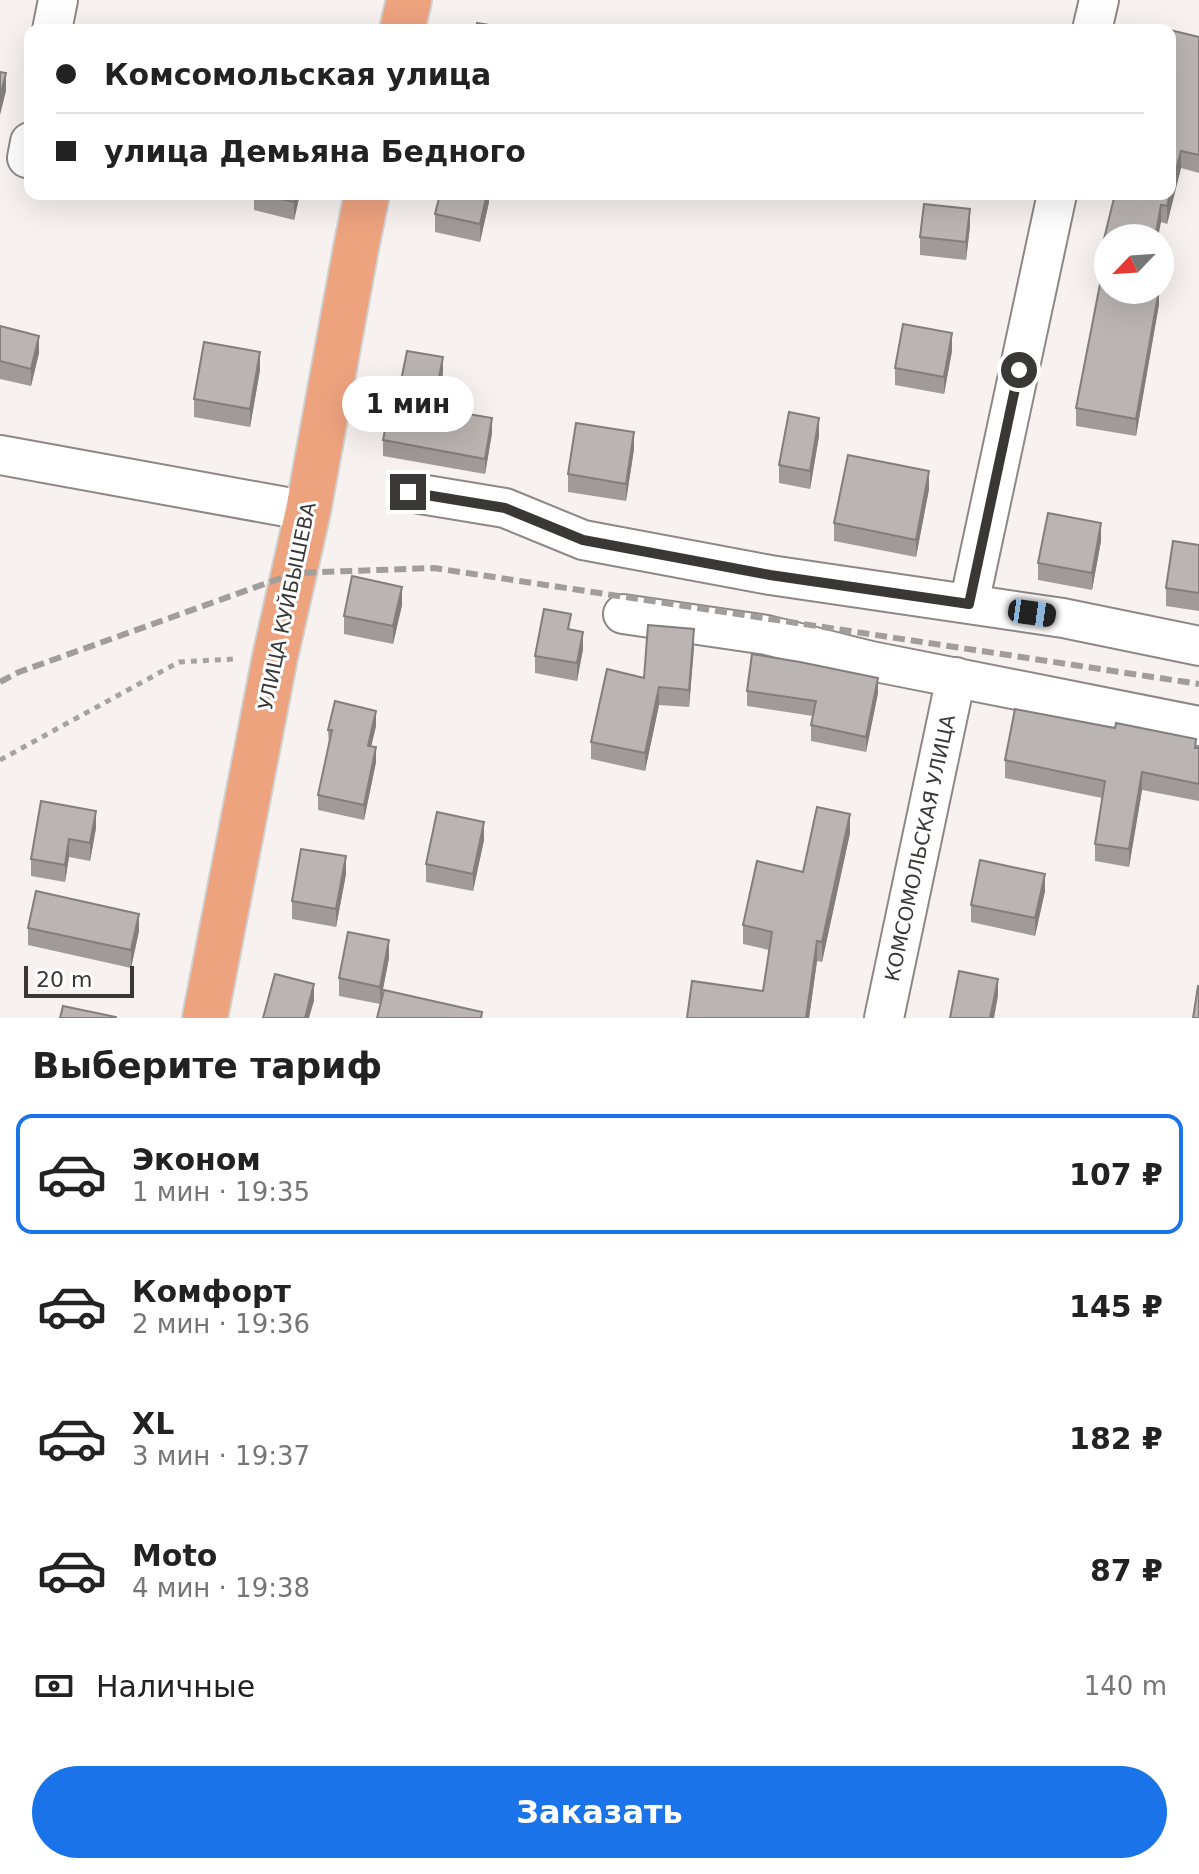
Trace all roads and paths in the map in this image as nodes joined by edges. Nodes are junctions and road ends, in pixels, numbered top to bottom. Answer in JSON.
{"nodes":[{"id":1,"x":58,"y":0,"type":"edge"},
{"id":2,"x":409,"y":0,"type":"edge"},
{"id":3,"x":1099,"y":0,"type":"edge"},
{"id":4,"x":53,"y":24,"type":"edge"},
{"id":5,"x":403,"y":24,"type":"edge"},
{"id":6,"x":1093,"y":24,"type":"edge"},
{"id":7,"x":366,"y":200,"type":"edge"},
{"id":8,"x":1056,"y":200,"type":"edge"},
{"id":9,"x":0,"y":455,"type":"edge"},
{"id":10,"x":408,"y":492,"type":"dead end"},
{"id":11,"x":308,"y":511,"type":"junction"},
{"id":12,"x":969,"y":604,"type":"junction"},
{"id":13,"x":623,"y":614,"type":"dead end"},
{"id":14,"x":1199,"y":646,"type":"edge"},
{"id":15,"x":275,"y":657,"type":"junction"},
{"id":16,"x":956,"y":677,"type":"junction"},
{"id":17,"x":1199,"y":726,"type":"edge"},
{"id":18,"x":0,"y":760,"type":"edge"},
{"id":19,"x":205,"y":1018,"type":"edge"},
{"id":20,"x":884,"y":1018,"type":"edge"}],
"edges":[{"from":1,"to":4,"type":"street"},
{"from":2,"to":5,"type":"main road"},
{"from":3,"to":6,"type":"street"},
{"from":7,"to":11,"type":"main road","name":"УЛИЦА КУЙБЫШЕВА"},
{"from":8,"to":12,"type":"street"},
{"from":9,"to":11,"type":"street"},
{"from":10,"to":12,"type":"street"},
{"from":11,"to":15,"type":"main road","name":"УЛИЦА КУЙБЫШЕВА"},
{"from":12,"to":14,"type":"street"},
{"from":13,"to":16,"type":"street"},
{"from":15,"to":18,"type":"path"},
{"from":15,"to":19,"type":"main road","name":"УЛИЦА КУЙБЫШЕВА"},
{"from":16,"to":17,"type":"street"},
{"from":16,"to":20,"type":"street","name":"КОМСОМОЛЬСКАЯ УЛИЦА"}]}
